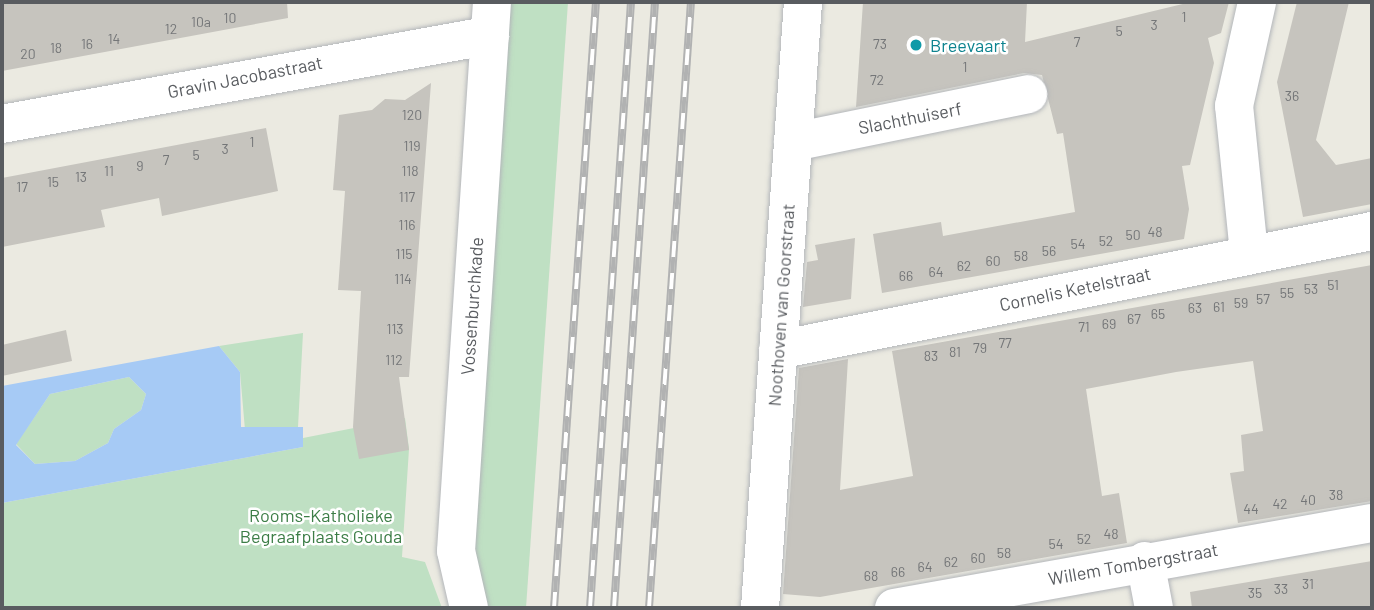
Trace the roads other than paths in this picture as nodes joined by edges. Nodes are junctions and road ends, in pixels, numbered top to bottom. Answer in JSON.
{"nodes":[{"id":1,"x":803,"y":2,"type":"edge"},
{"id":2,"x":1257,"y":2,"type":"edge"},
{"id":3,"x":491,"y":18,"type":"edge"},
{"id":4,"x":1028,"y":94,"type":"dead end"},
{"id":5,"x":2,"y":124,"type":"edge"},
{"id":6,"x":793,"y":142,"type":"junction"},
{"id":7,"x":1372,"y":231,"type":"edge"},
{"id":8,"x":1249,"y":253,"type":"junction"},
{"id":9,"x":778,"y":350,"type":"junction"},
{"id":10,"x":1372,"y":523,"type":"edge"},
{"id":11,"x":1145,"y":561,"type":"junction"},
{"id":12,"x":469,"y":608,"type":"edge"},
{"id":13,"x":760,"y":608,"type":"edge"},
{"id":14,"x":894,"y":608,"type":"edge"},
{"id":15,"x":1154,"y":608,"type":"edge"}],
"edges":[{"from":1,"to":6,"type":"street","name":"Noothoven van Goorstraat"},
{"from":2,"to":8,"type":"street"},
{"from":3,"to":5,"type":"street","name":"Gravin Jacobastraat"},
{"from":3,"to":12,"type":"street","name":"Vossenburchkade"},
{"from":4,"to":6,"type":"street","name":"Slachthuiserf"},
{"from":6,"to":9,"type":"street","name":"Noothoven van Goorstraat"},
{"from":7,"to":8,"type":"street","name":"Cornelis Ketelstraat"},
{"from":8,"to":9,"type":"street","name":"Cornelis Ketelstraat"},
{"from":9,"to":13,"type":"street","name":"Noothoven van Goorstraat"},
{"from":10,"to":11,"type":"street","name":"Willem Tombergstraat"},
{"from":11,"to":14,"type":"street","name":"Willem Tombergstraat"},
{"from":11,"to":15,"type":"street"}]}
